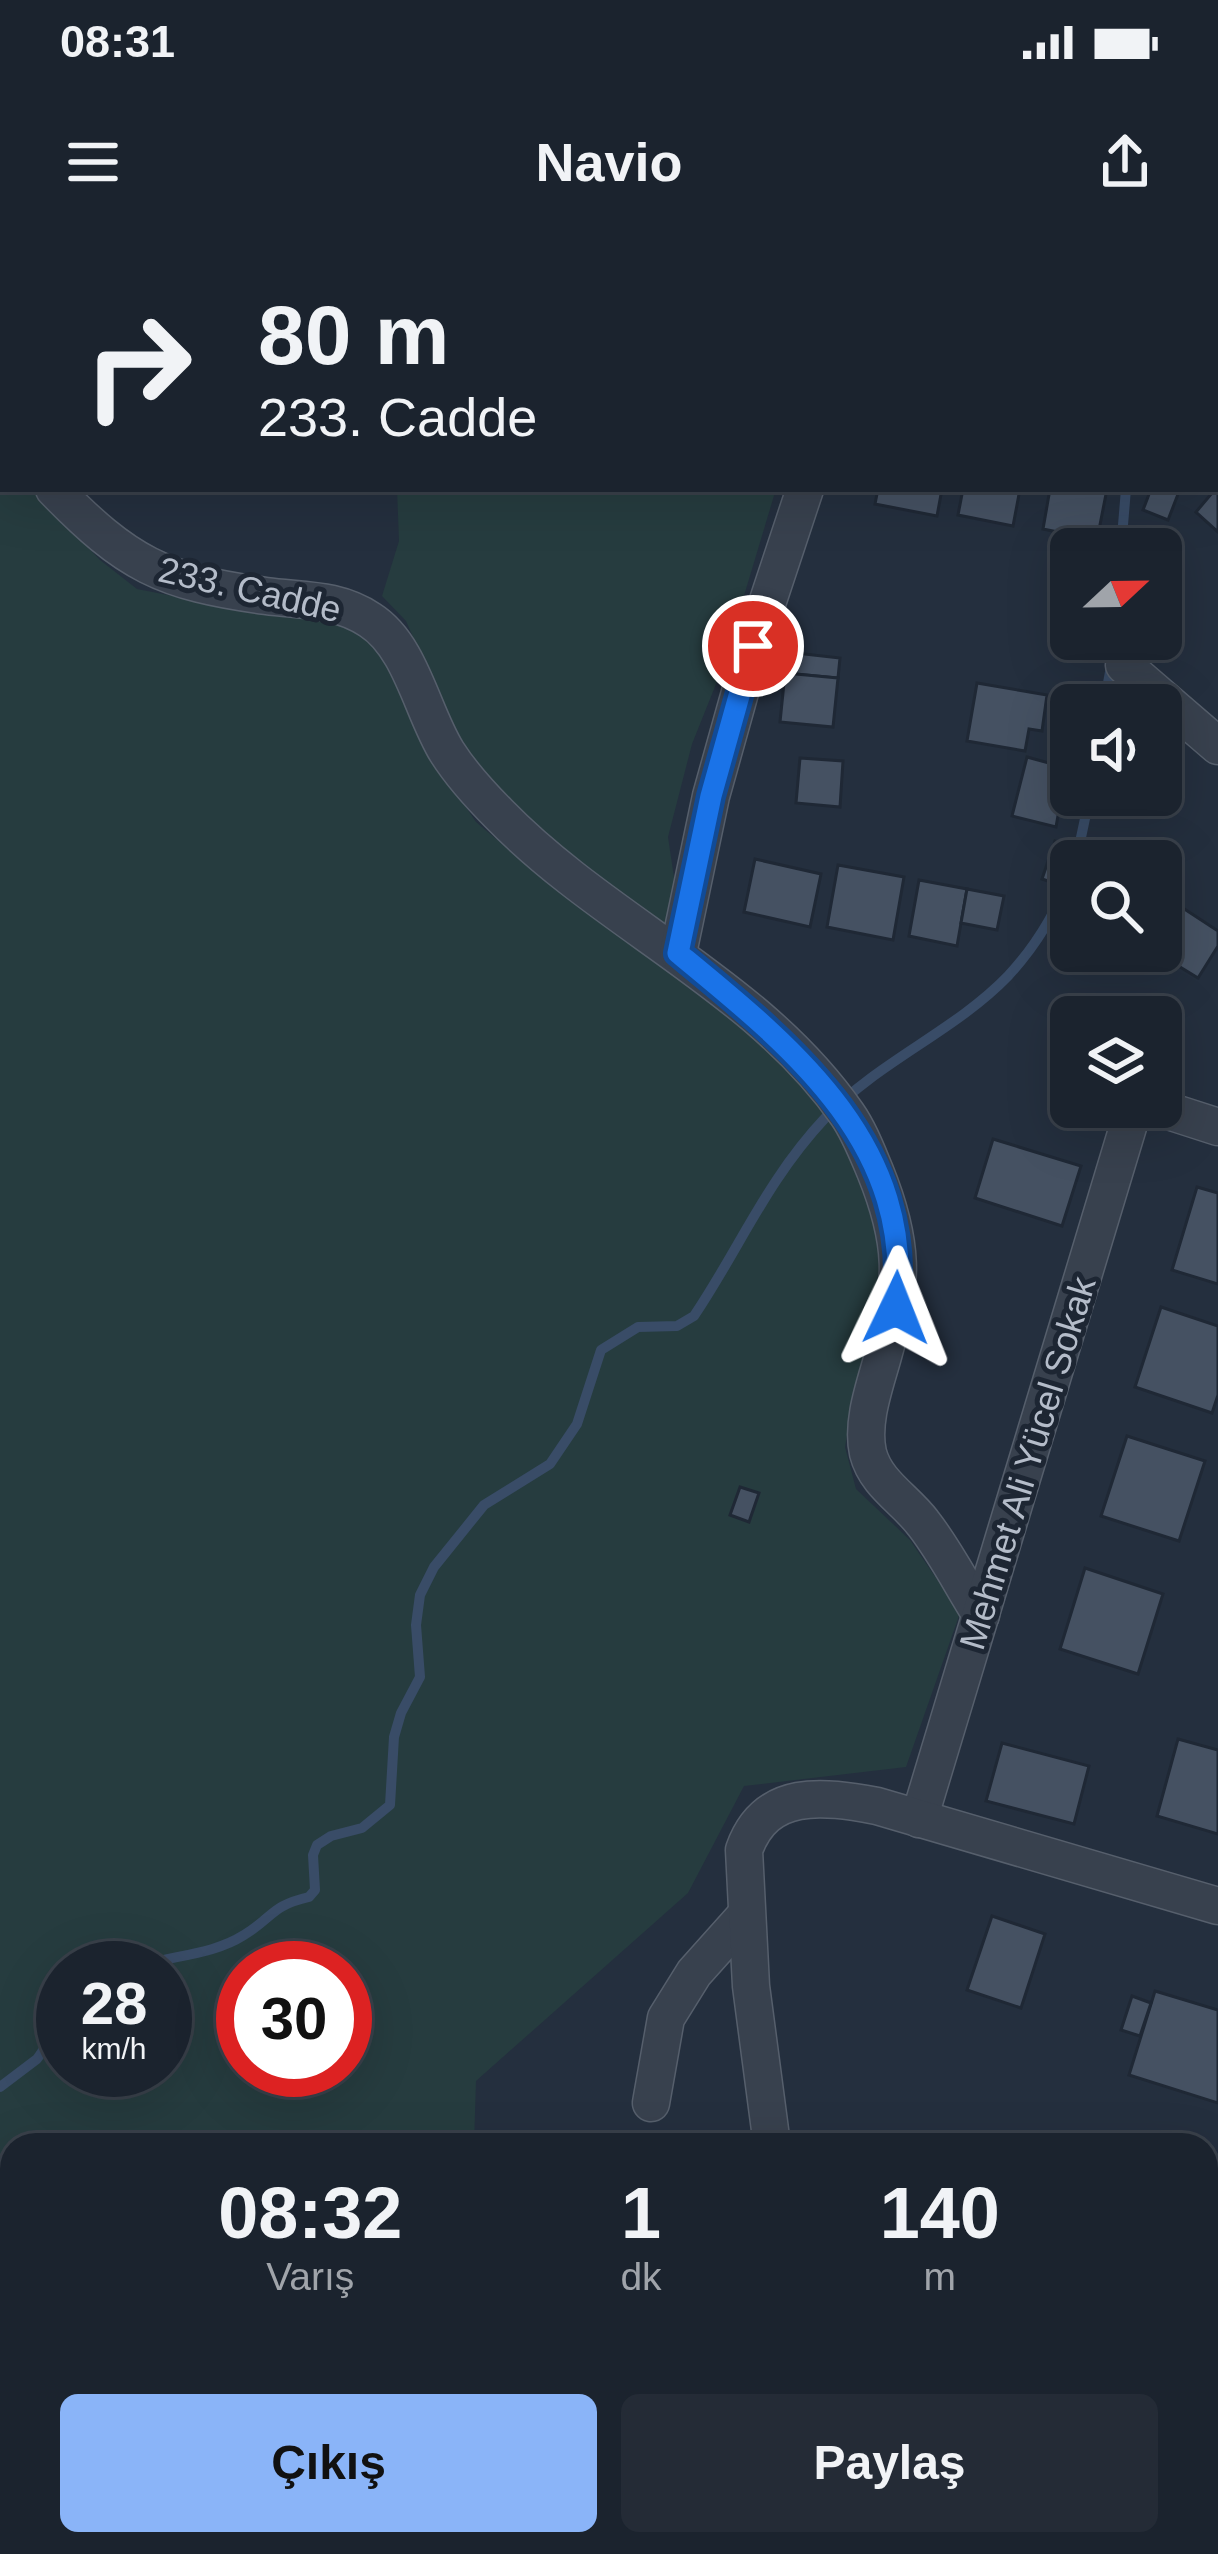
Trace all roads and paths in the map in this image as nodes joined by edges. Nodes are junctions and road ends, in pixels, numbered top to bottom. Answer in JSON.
{"nodes":[{"id":1,"x":58,"y":492,"type":"edge"},
{"id":2,"x":805,"y":492,"type":"edge"},
{"id":3,"x":1124,"y":665,"type":"dead end"},
{"id":4,"x":1218,"y":746,"type":"edge"},
{"id":5,"x":678,"y":953,"type":"junction"},
{"id":6,"x":1182,"y":1115,"type":"edge"},
{"id":7,"x":1218,"y":1127,"type":"edge"},
{"id":8,"x":1128,"y":1128,"type":"edge"},
{"id":9,"x":981,"y":1615,"type":"junction"},
{"id":10,"x":920,"y":1819,"type":"junction"},
{"id":11,"x":1218,"y":1906,"type":"edge"},
{"id":12,"x":746,"y":1916,"type":"junction"},
{"id":13,"x":651,"y":2103,"type":"dead end"},
{"id":14,"x":771,"y":2133,"type":"edge"}],
"edges":[{"from":1,"to":5,"type":"street","name":"233. Cadde"},
{"from":2,"to":5,"type":"street"},
{"from":3,"to":4,"type":"street"},
{"from":5,"to":9,"type":"street","name":"233. Cadde"},
{"from":6,"to":7,"type":"street"},
{"from":8,"to":9,"type":"street","name":"Mehmet Ali Yücel Sokak"},
{"from":9,"to":10,"type":"street","name":"Mehmet Ali Yücel Sokak"},
{"from":10,"to":11,"type":"street"},
{"from":10,"to":12,"type":"street"},
{"from":12,"to":13,"type":"street"},
{"from":12,"to":14,"type":"street"}]}
